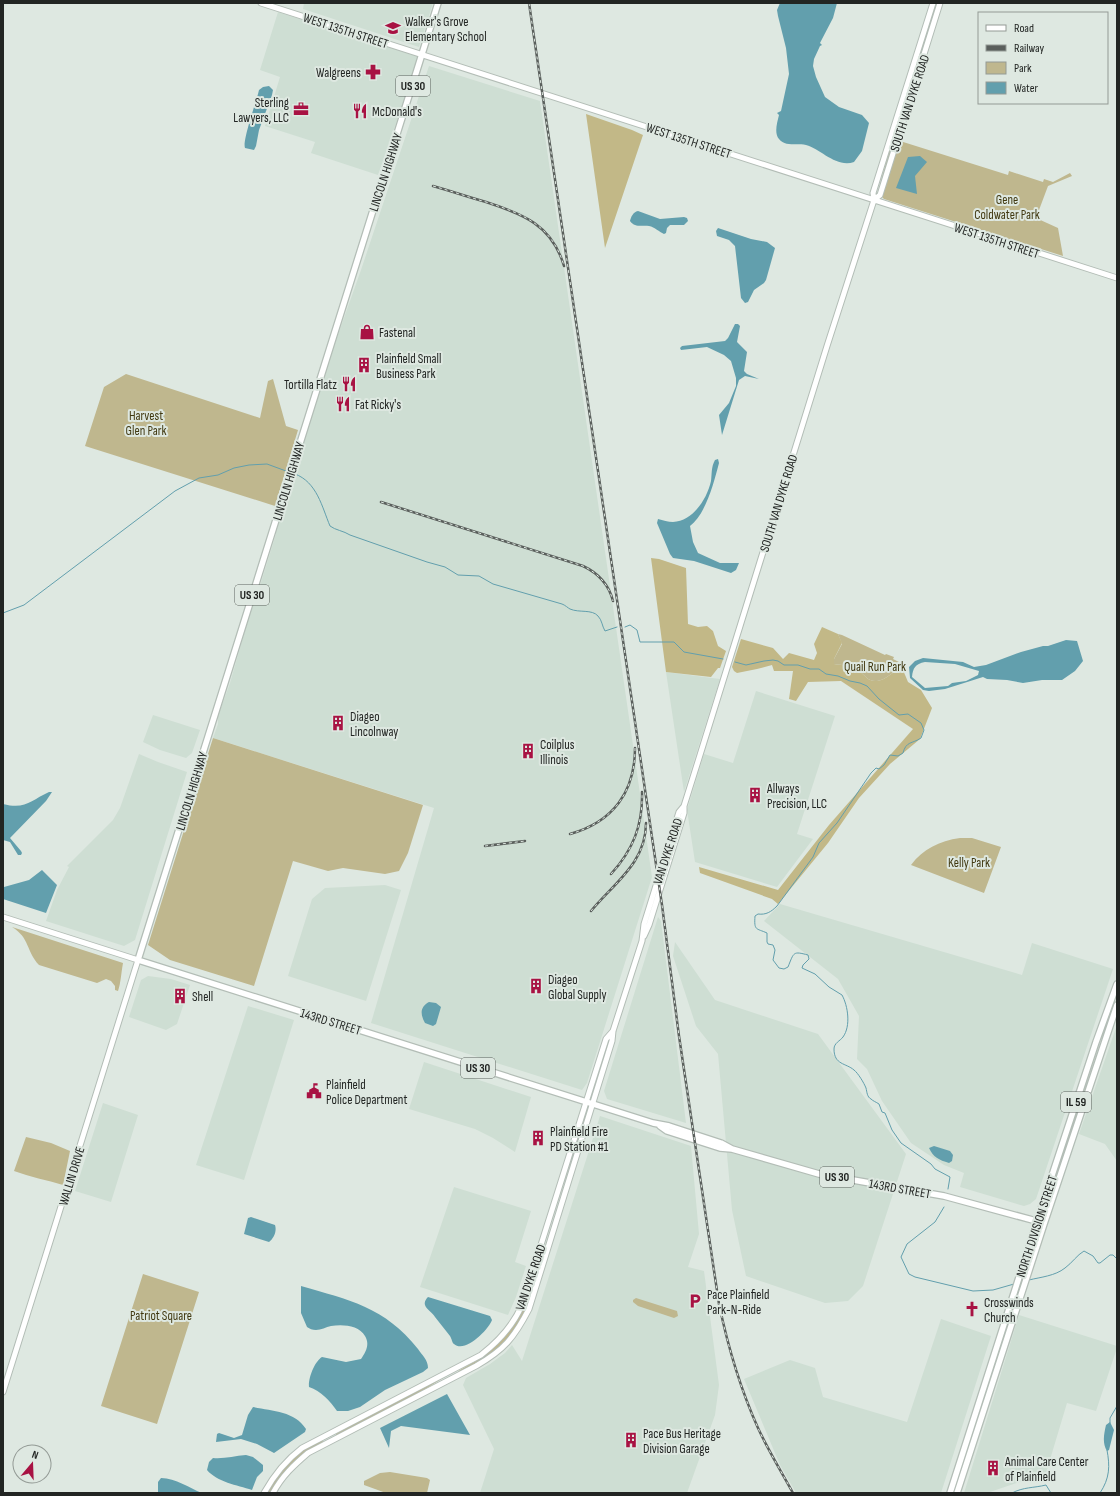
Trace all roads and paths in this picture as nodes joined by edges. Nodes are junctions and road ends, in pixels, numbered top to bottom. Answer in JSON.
{"nodes":[{"id":1,"x":261,"y":3,"type":"edge"},
{"id":2,"x":438,"y":3,"type":"edge"},
{"id":3,"x":933,"y":3,"type":"edge"},
{"id":4,"x":940,"y":3,"type":"edge"},
{"id":5,"x":423,"y":55,"type":"junction"},
{"id":6,"x":874,"y":200,"type":"junction"},
{"id":7,"x":1117,"y":278,"type":"edge"},
{"id":8,"x":684,"y":806,"type":"joint"},
{"id":9,"x":3,"y":917,"type":"edge"},
{"id":10,"x":138,"y":960,"type":"junction"},
{"id":11,"x":1117,"y":984,"type":"edge"},
{"id":12,"x":1117,"y":1005,"type":"edge"},
{"id":13,"x":613,"y":1030,"type":"junction"},
{"id":14,"x":586,"y":1102,"type":"junction"},
{"id":15,"x":594,"y":1104,"type":"junction"},
{"id":16,"x":1037,"y":1221,"type":"junction"},
{"id":17,"x":1044,"y":1224,"type":"junction"},
{"id":18,"x":1001,"y":1334,"type":"junction"},
{"id":19,"x":1008,"y":1336,"type":"junction"},
{"id":20,"x":3,"y":1392,"type":"edge"},
{"id":21,"x":264,"y":1493,"type":"edge"},
{"id":22,"x":273,"y":1493,"type":"edge"},
{"id":23,"x":950,"y":1493,"type":"edge"},
{"id":24,"x":957,"y":1493,"type":"edge"}],
"edges":[{"from":1,"to":5,"type":"street","name":"WEST 135TH STREET"},
{"from":2,"to":5,"type":"main road","name":"LINCOLN HIGHWAY","number":"US 30"},
{"from":3,"to":6,"type":"street","name":"SOUTH VAN DYKE ROAD"},
{"from":4,"to":6,"type":"street","name":"SOUTH VAN DYKE ROAD"},
{"from":5,"to":6,"type":"street","name":"WEST 135TH STREET"},
{"from":5,"to":10,"type":"main road","name":"LINCOLN HIGHWAY","number":"US 30"},
{"from":6,"to":7,"type":"street","name":"WEST 135TH STREET"},
{"from":6,"to":8,"type":"street","name":"SOUTH VAN DYKE ROAD"},
{"from":8,"to":13,"type":"street","name":"VAN DYKE ROAD"},
{"from":9,"to":10,"type":"street","name":"143RD STREET"},
{"from":10,"to":14,"type":"main road","name":"143RD STREET","number":"US 30"},
{"from":10,"to":20,"type":"street","name":"WALLIN DRIVE"},
{"from":11,"to":16,"type":"main road","name":"NORTH DIVISION STREET","number":"IL 59"},
{"from":12,"to":17,"type":"main road","name":"NORTH DIVISION STREET","number":"IL 59"},
{"from":13,"to":14,"type":"street","name":"VAN DYKE ROAD"},
{"from":13,"to":15,"type":"street","name":"VAN DYKE ROAD"},
{"from":14,"to":15,"type":"main road","name":"143RD STREET","number":"US 30"},
{"from":14,"to":21,"type":"street","name":"VAN DYKE ROAD"},
{"from":15,"to":16,"type":"main road","name":"143RD STREET","number":"US 30"},
{"from":15,"to":22,"type":"street","name":"VAN DYKE ROAD"},
{"from":16,"to":17,"type":"main road","name":"143RD STREET","number":"US 30"},
{"from":16,"to":18,"type":"main road","name":"NORTH DIVISION STREET"},
{"from":17,"to":19,"type":"main road","name":"NORTH DIVISION STREET"},
{"from":18,"to":19,"type":"main road"},
{"from":18,"to":23,"type":"main road","name":"NORTH DIVISION STREET"},
{"from":19,"to":24,"type":"main road","name":"NORTH DIVISION STREET"}]}
